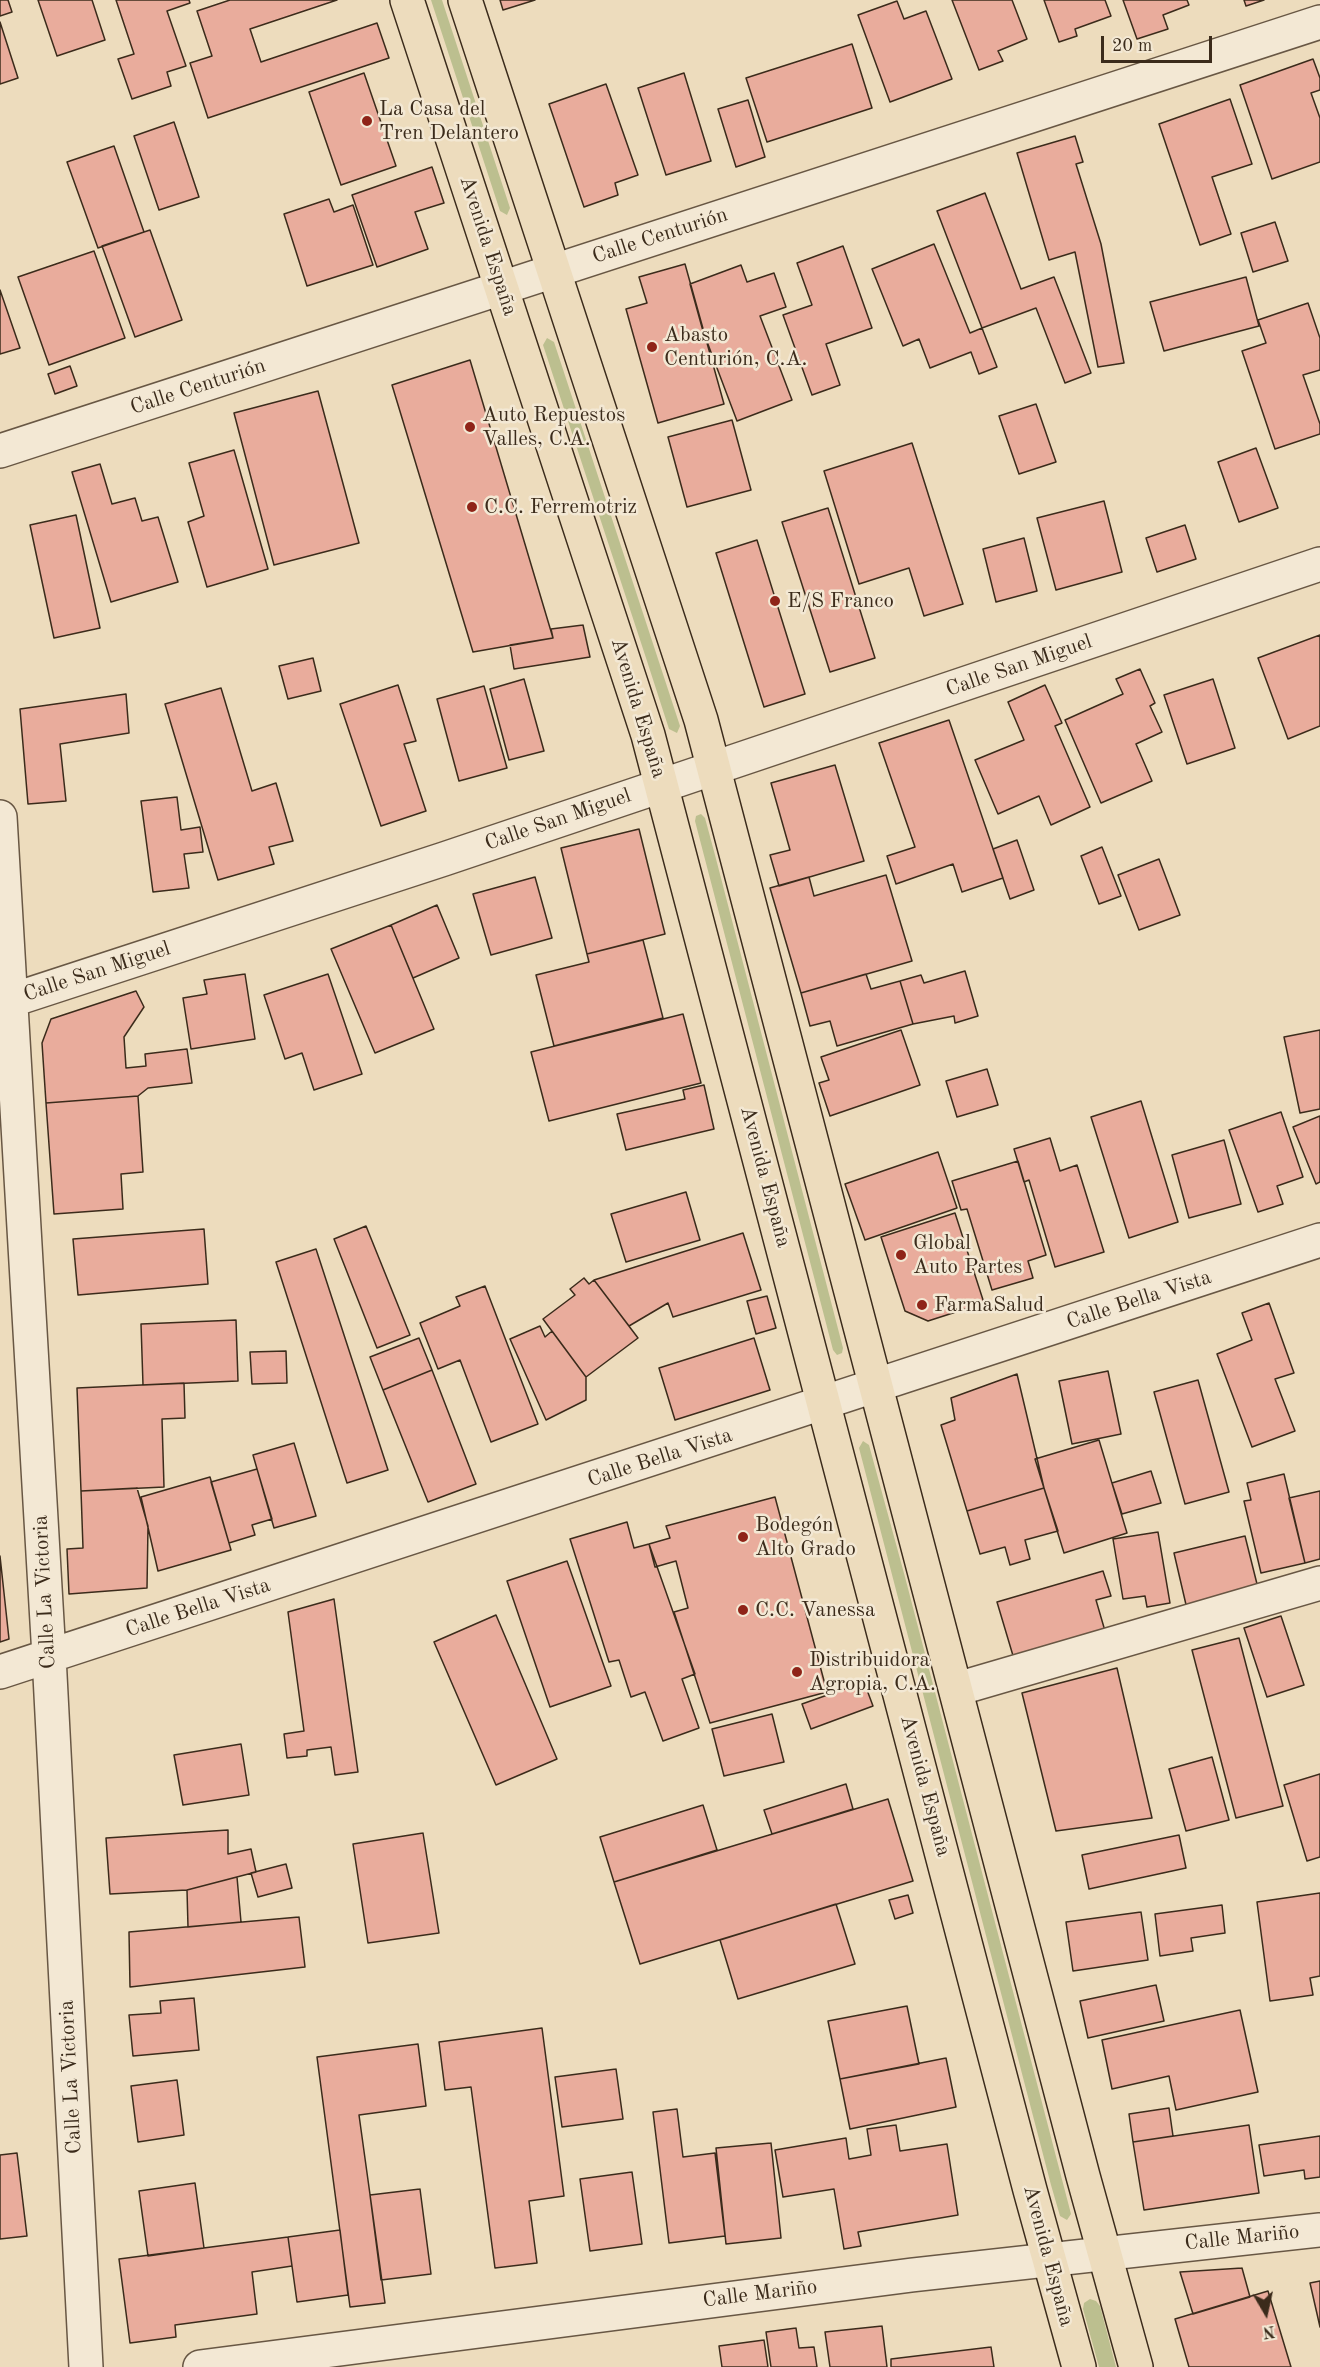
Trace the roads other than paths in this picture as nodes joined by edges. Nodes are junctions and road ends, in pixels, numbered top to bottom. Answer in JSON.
{"nodes":[{"id":1,"x":407,"y":0,"type":"edge"},
{"id":2,"x":465,"y":0,"type":"edge"},
{"id":3,"x":1320,"y":22,"type":"edge"},
{"id":4,"x":554,"y":271,"type":"junction"},
{"id":5,"x":501,"y":288,"type":"junction"},
{"id":6,"x":0,"y":451,"type":"edge"},
{"id":7,"x":1320,"y":564,"type":"edge"},
{"id":8,"x":715,"y":768,"type":"junction"},
{"id":9,"x":662,"y":785,"type":"junction"},
{"id":10,"x":0,"y":817,"type":"edge"},
{"id":11,"x":5,"y":1002,"type":"edge"},
{"id":12,"x":1320,"y":1240,"type":"edge"},
{"id":13,"x":877,"y":1386,"type":"junction"},
{"id":14,"x":824,"y":1404,"type":"junction"},
{"id":15,"x":1320,"y":1583,"type":"edge"},
{"id":16,"x":49,"y":1656,"type":"junction"},
{"id":17,"x":0,"y":1672,"type":"edge"},
{"id":18,"x":957,"y":1689,"type":"junction"},
{"id":19,"x":1320,"y":2230,"type":"edge"},
{"id":20,"x":1105,"y":2253,"type":"junction"},
{"id":21,"x":1050,"y":2260,"type":"junction"},
{"id":22,"x":86,"y":2367,"type":"edge"},
{"id":23,"x":200,"y":2367,"type":"edge"},
{"id":24,"x":1079,"y":2367,"type":"edge"},
{"id":25,"x":1136,"y":2367,"type":"edge"}],
"edges":[{"from":1,"to":5,"type":"main road","name":"Avenida España"},
{"from":2,"to":4,"type":"main road"},
{"from":3,"to":4,"type":"street","name":"Calle Centurión"},
{"from":4,"to":5,"type":"street","name":"Calle Centurión"},
{"from":4,"to":8,"type":"main road"},
{"from":5,"to":6,"type":"street","name":"Calle Centurión"},
{"from":5,"to":9,"type":"main road","name":"Avenida España"},
{"from":7,"to":8,"type":"street","name":"Calle San Miguel"},
{"from":8,"to":9,"type":"street","name":"Calle San Miguel"},
{"from":8,"to":13,"type":"main road"},
{"from":9,"to":11,"type":"street","name":"Calle San Miguel"},
{"from":9,"to":14,"type":"main road","name":"Avenida España"},
{"from":10,"to":11,"type":"street","name":"Calle La Victoria"},
{"from":11,"to":16,"type":"street","name":"Calle La Victoria"},
{"from":12,"to":13,"type":"street","name":"Calle Bella Vista"},
{"from":13,"to":14,"type":"street","name":"Calle Bella Vista"},
{"from":13,"to":18,"type":"main road"},
{"from":14,"to":16,"type":"street","name":"Calle Bella Vista"},
{"from":14,"to":21,"type":"main road","name":"Avenida España"},
{"from":15,"to":18,"type":"street"},
{"from":16,"to":17,"type":"street","name":"Calle Bella Vista"},
{"from":16,"to":22,"type":"street","name":"Calle La Victoria"},
{"from":18,"to":20,"type":"main road"},
{"from":19,"to":20,"type":"street","name":"Calle Mariño"},
{"from":20,"to":21,"type":"street","name":"Calle Mariño"},
{"from":20,"to":25,"type":"main road"},
{"from":21,"to":23,"type":"street","name":"Calle Mariño"},
{"from":21,"to":24,"type":"main road","name":"Avenida España"}]}
